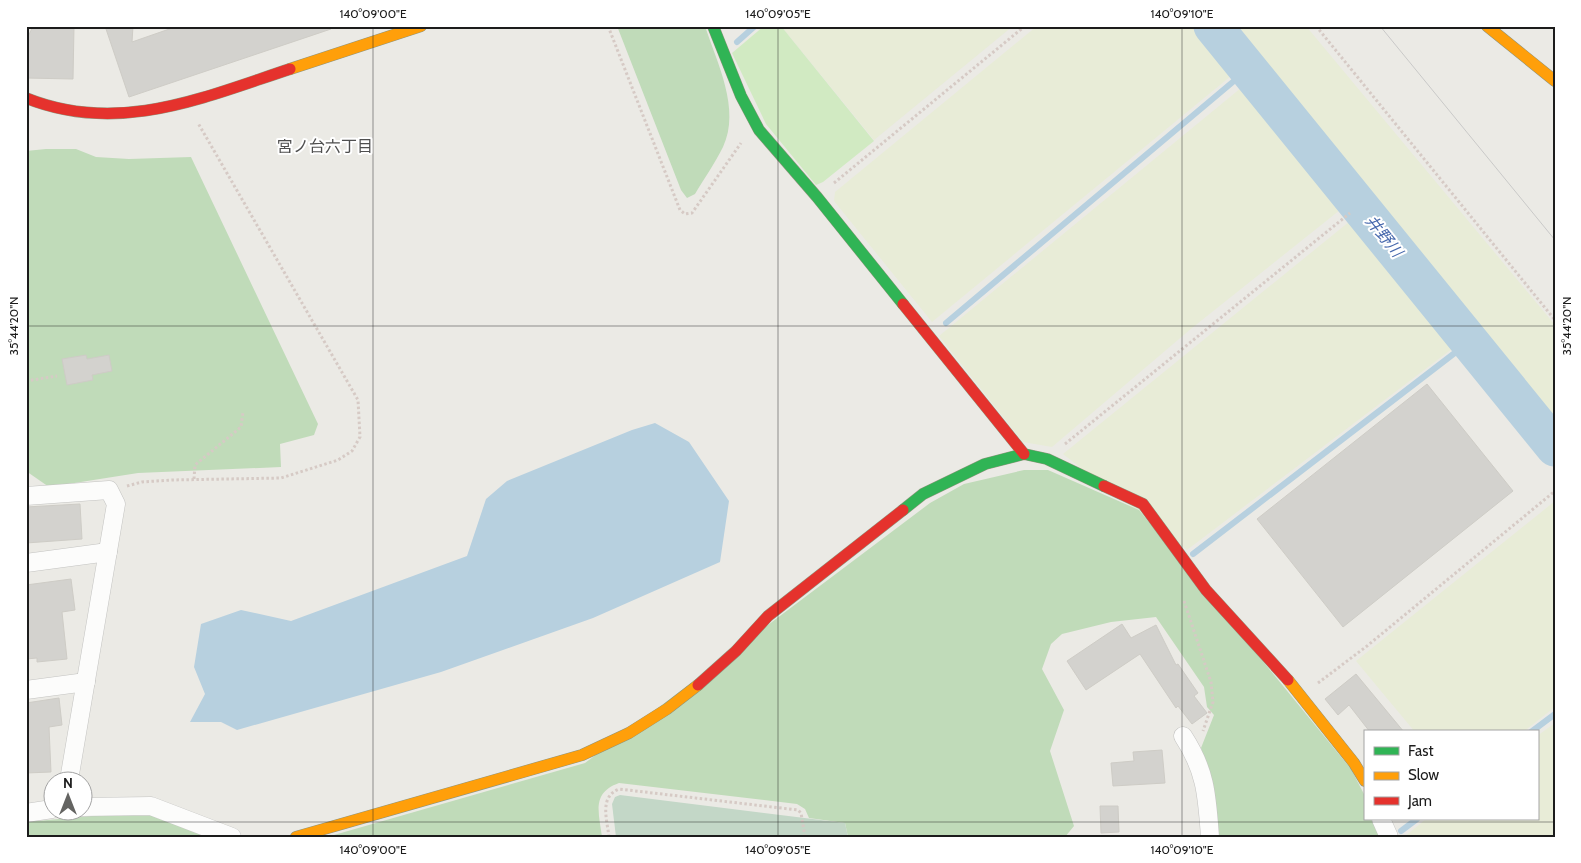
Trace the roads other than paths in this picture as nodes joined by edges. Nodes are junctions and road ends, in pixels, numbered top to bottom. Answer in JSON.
{"nodes":[{"id":1,"x":421,"y":26,"type":"edge"},
{"id":2,"x":713,"y":26,"type":"edge"},
{"id":3,"x":1487,"y":26,"type":"edge"},
{"id":4,"x":1555,"y":81,"type":"edge"},
{"id":5,"x":26,"y":98,"type":"edge"},
{"id":6,"x":1024,"y":454,"type":"junction"},
{"id":7,"x":26,"y":496,"type":"edge"},
{"id":8,"x":108,"y":552,"type":"junction"},
{"id":9,"x":26,"y":563,"type":"edge"},
{"id":10,"x":86,"y":682,"type":"junction"},
{"id":11,"x":26,"y":690,"type":"edge"},
{"id":12,"x":1183,"y":736,"type":"dead end"},
{"id":13,"x":71,"y":770,"type":"edge"},
{"id":14,"x":1364,"y":779,"type":"edge"},
{"id":15,"x":92,"y":807,"type":"edge"},
{"id":16,"x":42,"y":811,"type":"edge"},
{"id":17,"x":26,"y":813,"type":"edge"},
{"id":18,"x":1381,"y":820,"type":"edge"},
{"id":19,"x":232,"y":837,"type":"edge"},
{"id":20,"x":296,"y":837,"type":"edge"},
{"id":21,"x":1210,"y":837,"type":"edge"},
{"id":22,"x":1389,"y":837,"type":"edge"}],
"edges":[{"from":1,"to":5,"type":"street"},
{"from":2,"to":6,"type":"street"},
{"from":3,"to":4,"type":"street"},
{"from":6,"to":14,"type":"street"},
{"from":6,"to":20,"type":"street"},
{"from":7,"to":8,"type":"street"},
{"from":8,"to":9,"type":"street"},
{"from":8,"to":10,"type":"street"},
{"from":10,"to":11,"type":"street"},
{"from":10,"to":13,"type":"street"},
{"from":12,"to":21,"type":"street"},
{"from":15,"to":19,"type":"street"},
{"from":16,"to":17,"type":"street"},
{"from":18,"to":22,"type":"street"}]}
